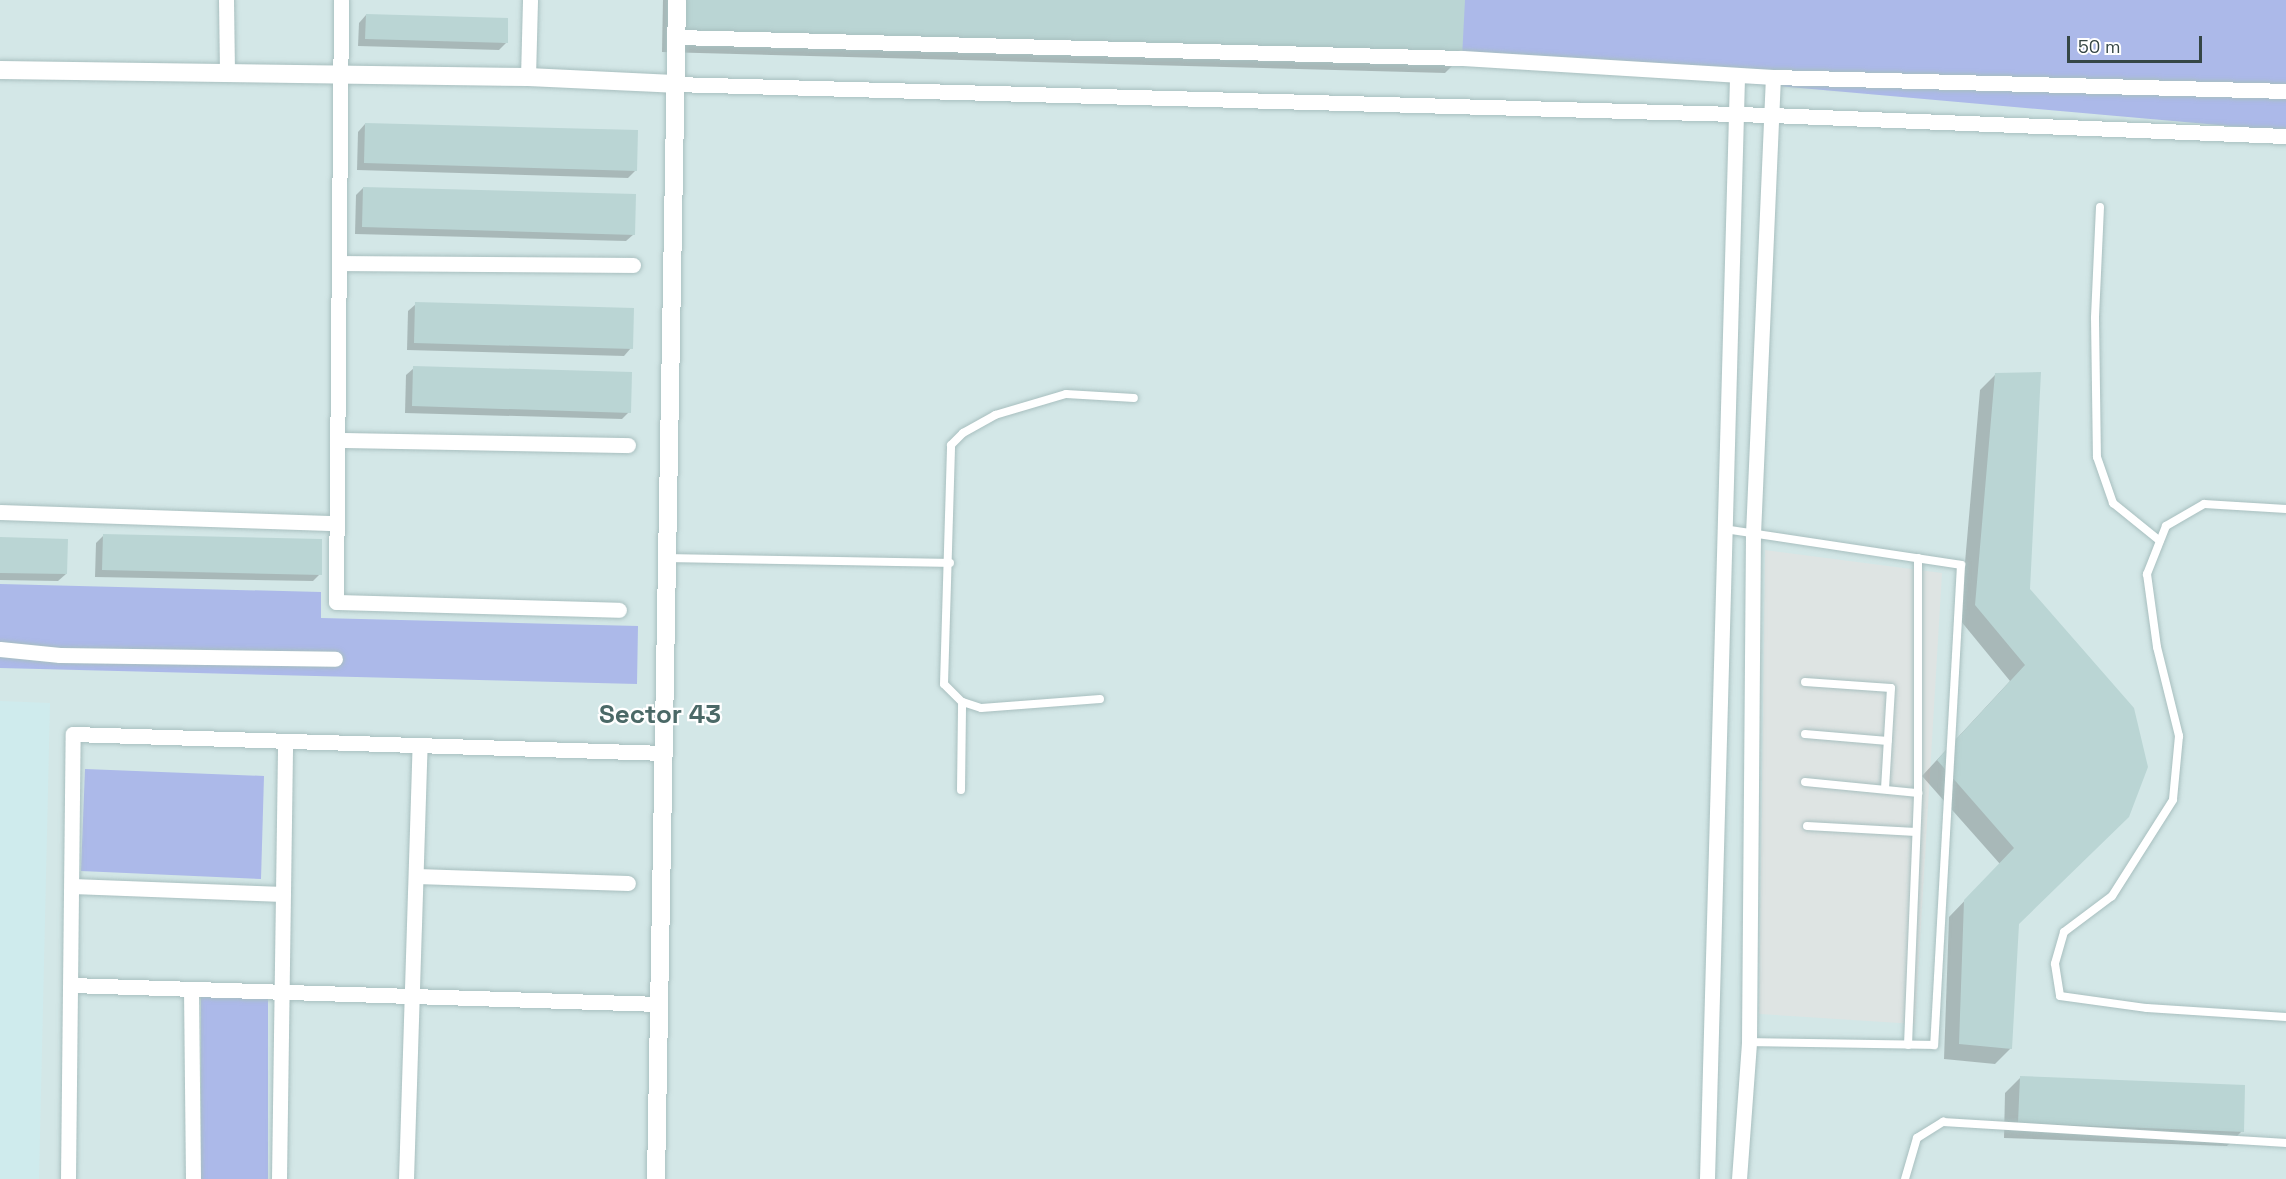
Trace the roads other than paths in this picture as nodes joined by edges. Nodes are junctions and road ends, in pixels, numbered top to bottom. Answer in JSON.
{"nodes":[{"id":1,"x":226,"y":0,"type":"edge"},
{"id":2,"x":341,"y":0,"type":"edge"},
{"id":3,"x":530,"y":0,"type":"edge"},
{"id":4,"x":677,"y":0,"type":"edge"},
{"id":5,"x":677,"y":37,"type":"junction"},
{"id":6,"x":0,"y":70,"type":"edge"},
{"id":7,"x":227,"y":74,"type":"junction"},
{"id":8,"x":1737,"y":75,"type":"junction"},
{"id":9,"x":341,"y":76,"type":"junction"},
{"id":10,"x":528,"y":77,"type":"junction"},
{"id":11,"x":1773,"y":77,"type":"junction"},
{"id":12,"x":674,"y":84,"type":"junction"},
{"id":13,"x":2286,"y":91,"type":"edge"},
{"id":14,"x":1736,"y":114,"type":"junction"},
{"id":15,"x":1771,"y":115,"type":"junction"},
{"id":16,"x":2286,"y":136,"type":"edge"},
{"id":17,"x":2100,"y":207,"type":"dead end"},
{"id":18,"x":341,"y":263,"type":"junction"},
{"id":19,"x":633,"y":265,"type":"dead end"},
{"id":20,"x":1134,"y":398,"type":"dead end"},
{"id":21,"x":338,"y":440,"type":"junction"},
{"id":22,"x":628,"y":445,"type":"dead end"},
{"id":23,"x":2286,"y":509,"type":"edge"},
{"id":24,"x":0,"y":512,"type":"edge"},
{"id":25,"x":337,"y":523,"type":"junction"},
{"id":26,"x":1724,"y":529,"type":"junction"},
{"id":27,"x":1753,"y":534,"type":"junction"},
{"id":28,"x":2160,"y":541,"type":"junction"},
{"id":29,"x":669,"y":558,"type":"junction"},
{"id":30,"x":1918,"y":558,"type":"junction"},
{"id":31,"x":950,"y":562,"type":"junction"},
{"id":32,"x":619,"y":610,"type":"dead end"},
{"id":33,"x":0,"y":649,"type":"edge"},
{"id":34,"x":334,"y":659,"type":"dead end"},
{"id":35,"x":1804,"y":682,"type":"dead end"},
{"id":36,"x":1100,"y":699,"type":"dead end"},
{"id":37,"x":962,"y":702,"type":"junction"},
{"id":38,"x":1805,"y":734,"type":"dead end"},
{"id":39,"x":285,"y":741,"type":"junction"},
{"id":40,"x":1888,"y":741,"type":"junction"},
{"id":41,"x":420,"y":745,"type":"junction"},
{"id":42,"x":665,"y":753,"type":"junction"},
{"id":43,"x":1804,"y":782,"type":"dead end"},
{"id":44,"x":1885,"y":789,"type":"junction"},
{"id":45,"x":961,"y":790,"type":"dead end"},
{"id":46,"x":1918,"y":793,"type":"junction"},
{"id":47,"x":1808,"y":826,"type":"dead end"},
{"id":48,"x":1916,"y":832,"type":"junction"},
{"id":49,"x":416,"y":876,"type":"junction"},
{"id":50,"x":627,"y":883,"type":"dead end"},
{"id":51,"x":72,"y":886,"type":"junction"},
{"id":52,"x":283,"y":894,"type":"junction"},
{"id":53,"x":70,"y":985,"type":"junction"},
{"id":54,"x":191,"y":989,"type":"junction"},
{"id":55,"x":281,"y":992,"type":"junction"},
{"id":56,"x":412,"y":996,"type":"junction"},
{"id":57,"x":660,"y":1004,"type":"junction"},
{"id":58,"x":2286,"y":1017,"type":"edge"},
{"id":59,"x":1749,"y":1042,"type":"junction"},
{"id":60,"x":1908,"y":1045,"type":"junction"},
{"id":61,"x":2286,"y":1143,"type":"edge"},
{"id":62,"x":68,"y":1179,"type":"edge"},
{"id":63,"x":193,"y":1179,"type":"edge"},
{"id":64,"x":279,"y":1179,"type":"edge"},
{"id":65,"x":406,"y":1179,"type":"edge"},
{"id":66,"x":656,"y":1179,"type":"edge"},
{"id":67,"x":1707,"y":1179,"type":"edge"},
{"id":68,"x":1739,"y":1179,"type":"edge"},
{"id":69,"x":1905,"y":1179,"type":"edge"}],
"edges":[{"from":1,"to":7,"type":"street"},
{"from":2,"to":9,"type":"street"},
{"from":3,"to":10,"type":"street"},
{"from":4,"to":5,"type":"street"},
{"from":5,"to":8,"type":"street"},
{"from":5,"to":12,"type":"street"},
{"from":6,"to":7,"type":"street"},
{"from":7,"to":9,"type":"street"},
{"from":8,"to":11,"type":"street"},
{"from":8,"to":14,"type":"street"},
{"from":9,"to":10,"type":"street"},
{"from":9,"to":18,"type":"street"},
{"from":10,"to":12,"type":"street"},
{"from":11,"to":13,"type":"street"},
{"from":11,"to":15,"type":"street"},
{"from":12,"to":14,"type":"street"},
{"from":12,"to":29,"type":"street"},
{"from":14,"to":15,"type":"street"},
{"from":14,"to":26,"type":"street"},
{"from":15,"to":16,"type":"street"},
{"from":15,"to":27,"type":"street"},
{"from":17,"to":28,"type":"lane"},
{"from":18,"to":19,"type":"street"},
{"from":18,"to":21,"type":"street"},
{"from":20,"to":31,"type":"lane"},
{"from":21,"to":22,"type":"street"},
{"from":21,"to":25,"type":"street"},
{"from":23,"to":28,"type":"lane"},
{"from":24,"to":25,"type":"street"},
{"from":25,"to":32,"type":"street"},
{"from":26,"to":27,"type":"lane"},
{"from":26,"to":67,"type":"street"},
{"from":27,"to":30,"type":"lane"},
{"from":27,"to":59,"type":"street"},
{"from":28,"to":58,"type":"lane"},
{"from":29,"to":31,"type":"lane"},
{"from":29,"to":42,"type":"street"},
{"from":30,"to":46,"type":"lane"},
{"from":30,"to":60,"type":"lane"},
{"from":31,"to":37,"type":"lane"},
{"from":33,"to":34,"type":"street"},
{"from":35,"to":40,"type":"lane"},
{"from":36,"to":37,"type":"lane"},
{"from":37,"to":45,"type":"lane"},
{"from":38,"to":40,"type":"lane"},
{"from":39,"to":41,"type":"street"},
{"from":39,"to":51,"type":"street"},
{"from":39,"to":52,"type":"street"},
{"from":40,"to":44,"type":"lane"},
{"from":41,"to":42,"type":"street"},
{"from":41,"to":49,"type":"street"},
{"from":42,"to":57,"type":"street"},
{"from":43,"to":44,"type":"lane"},
{"from":44,"to":46,"type":"lane"},
{"from":46,"to":48,"type":"lane"},
{"from":47,"to":48,"type":"lane"},
{"from":48,"to":60,"type":"lane"},
{"from":49,"to":50,"type":"street"},
{"from":49,"to":56,"type":"street"},
{"from":51,"to":52,"type":"street"},
{"from":51,"to":53,"type":"street"},
{"from":52,"to":55,"type":"street"},
{"from":53,"to":54,"type":"street"},
{"from":53,"to":62,"type":"street"},
{"from":54,"to":55,"type":"street"},
{"from":54,"to":63,"type":"street"},
{"from":55,"to":56,"type":"street"},
{"from":55,"to":64,"type":"street"},
{"from":56,"to":57,"type":"street"},
{"from":56,"to":65,"type":"street"},
{"from":57,"to":66,"type":"street"},
{"from":59,"to":60,"type":"lane"},
{"from":59,"to":68,"type":"street"},
{"from":61,"to":69,"type":"lane"}]}
